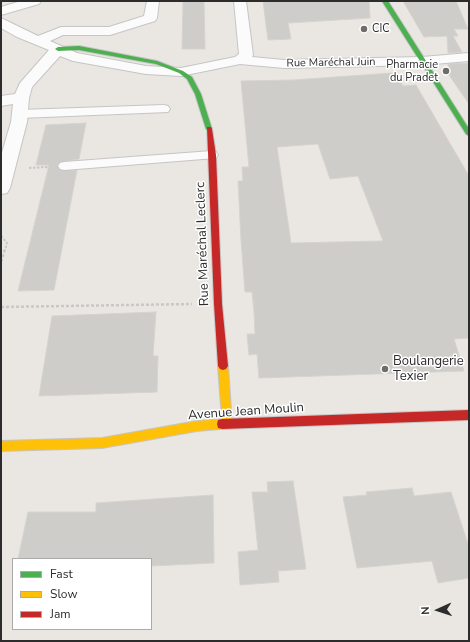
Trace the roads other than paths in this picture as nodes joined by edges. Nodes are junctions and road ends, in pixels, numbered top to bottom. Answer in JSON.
{"nodes":[{"id":1,"x":35,"y":1,"type":"edge"},
{"id":2,"x":153,"y":1,"type":"edge"},
{"id":3,"x":240,"y":1,"type":"edge"},
{"id":4,"x":385,"y":1,"type":"edge"},
{"id":5,"x":1,"y":11,"type":"edge"},
{"id":6,"x":1,"y":22,"type":"edge"},
{"id":7,"x":37,"y":40,"type":"junction"},
{"id":8,"x":58,"y":49,"type":"junction"},
{"id":9,"x":469,"y":57,"type":"edge"},
{"id":10,"x":240,"y":60,"type":"junction"},
{"id":11,"x":422,"y":61,"type":"junction"},
{"id":12,"x":181,"y":72,"type":"junction"},
{"id":13,"x":1,"y":102,"type":"edge"},
{"id":14,"x":20,"y":106,"type":"junction"},
{"id":15,"x":164,"y":109,"type":"dead end"},
{"id":16,"x":469,"y":134,"type":"edge"},
{"id":17,"x":212,"y":155,"type":"junction"},
{"id":18,"x":64,"y":166,"type":"road end"},
{"id":19,"x":1,"y":188,"type":"edge"},
{"id":20,"x":469,"y":415,"type":"edge"},
{"id":21,"x":227,"y":424,"type":"junction"},
{"id":22,"x":1,"y":446,"type":"edge"}],
"edges":[{"from":1,"to":5,"type":"street"},
{"from":2,"to":7,"type":"street"},
{"from":3,"to":10,"type":"street"},
{"from":4,"to":11,"type":"street"},
{"from":6,"to":7,"type":"street","name":"Rue Maréchal Juin"},
{"from":7,"to":8,"type":"street","name":"Rue Maréchal Juin"},
{"from":8,"to":12,"type":"street","name":"Rue Maréchal Juin"},
{"from":8,"to":14,"type":"street"},
{"from":9,"to":11,"type":"street","name":"Rue Maréchal Juin"},
{"from":10,"to":11,"type":"street","name":"Rue Maréchal Juin"},
{"from":10,"to":12,"type":"street","name":"Rue Maréchal Juin"},
{"from":11,"to":16,"type":"street"},
{"from":12,"to":17,"type":"street","name":"Rue Maréchal Leclerc"},
{"from":13,"to":14,"type":"street"},
{"from":14,"to":15,"type":"lane"},
{"from":14,"to":19,"type":"street"},
{"from":17,"to":18,"type":"lane"},
{"from":17,"to":21,"type":"street","name":"Rue Maréchal Leclerc"},
{"from":20,"to":21,"type":"street","name":"Avenue Jean Moulin"},
{"from":21,"to":22,"type":"street","name":"Avenue Jean Moulin"}]}
